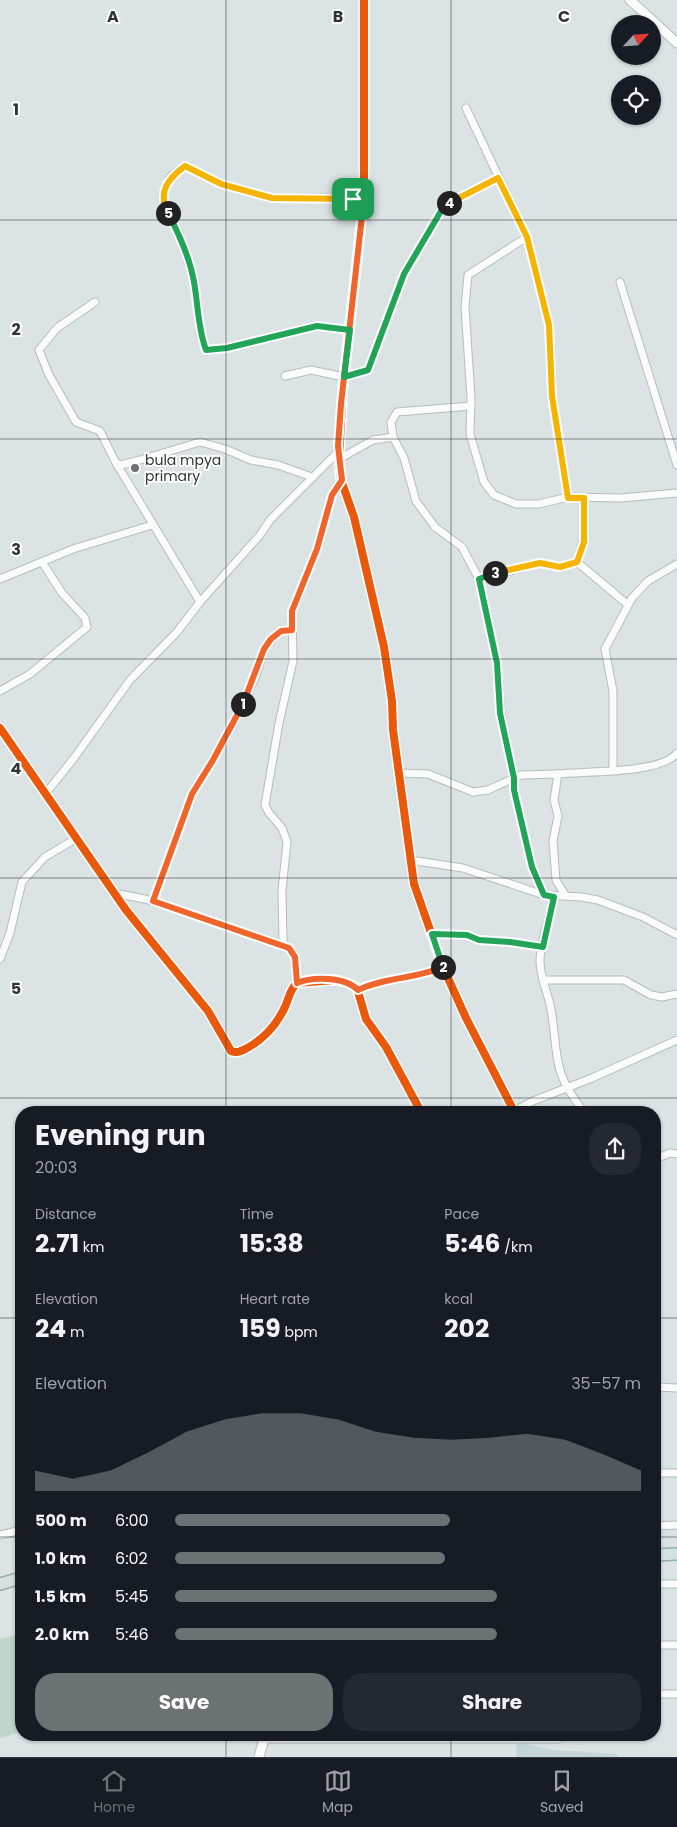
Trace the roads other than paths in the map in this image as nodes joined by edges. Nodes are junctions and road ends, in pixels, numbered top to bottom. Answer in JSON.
{"nodes":[{"id":1,"x":364,"y":0,"type":"edge"},
{"id":2,"x":630,"y":0,"type":"edge"},
{"id":3,"x":677,"y":43,"type":"edge"},
{"id":4,"x":466,"y":108,"type":"dead end"},
{"id":5,"x":498,"y":178,"type":"junction"},
{"id":6,"x":364,"y":198,"type":"junction"},
{"id":7,"x":527,"y":237,"type":"junction"},
{"id":8,"x":620,"y":282,"type":"dead end"},
{"id":9,"x":95,"y":302,"type":"dead end"},
{"id":10,"x":350,"y":330,"type":"junction"},
{"id":11,"x":285,"y":376,"type":"dead end"},
{"id":12,"x":344,"y":377,"type":"junction"},
{"id":13,"x":471,"y":406,"type":"junction"},
{"id":14,"x":392,"y":438,"type":"junction"},
{"id":15,"x":338,"y":456,"type":"junction"},
{"id":16,"x":116,"y":463,"type":"junction"},
{"id":17,"x":677,"y":465,"type":"edge"},
{"id":18,"x":312,"y":477,"type":"junction"},
{"id":19,"x":342,"y":480,"type":"junction"},
{"id":20,"x":677,"y":493,"type":"edge"},
{"id":21,"x":568,"y":498,"type":"junction"},
{"id":22,"x":584,"y":498,"type":"junction"},
{"id":23,"x":152,"y":525,"type":"junction"},
{"id":24,"x":42,"y":562,"type":"junction"},
{"id":25,"x":577,"y":562,"type":"junction"},
{"id":26,"x":677,"y":564,"type":"edge"},
{"id":27,"x":0,"y":579,"type":"edge"},
{"id":28,"x":479,"y":579,"type":"junction"},
{"id":29,"x":200,"y":602,"type":"junction"},
{"id":30,"x":627,"y":604,"type":"junction"},
{"id":31,"x":292,"y":630,"type":"junction"},
{"id":32,"x":0,"y":691,"type":"edge"},
{"id":33,"x":0,"y":728,"type":"edge"},
{"id":34,"x":677,"y":754,"type":"edge"},
{"id":35,"x":613,"y":769,"type":"junction"},
{"id":36,"x":400,"y":773,"type":"junction"},
{"id":37,"x":558,"y":774,"type":"junction"},
{"id":38,"x":514,"y":778,"type":"junction"},
{"id":39,"x":46,"y":792,"type":"junction"},
{"id":40,"x":77,"y":838,"type":"junction"},
{"id":41,"x":410,"y":860,"type":"junction"},
{"id":42,"x":114,"y":893,"type":"junction"},
{"id":43,"x":544,"y":895,"type":"junction"},
{"id":44,"x":565,"y":895,"type":"junction"},
{"id":45,"x":554,"y":897,"type":"junction"},
{"id":46,"x":153,"y":901,"type":"junction"},
{"id":47,"x":432,"y":934,"type":"junction"},
{"id":48,"x":677,"y":935,"type":"edge"},
{"id":49,"x":283,"y":945,"type":"junction"},
{"id":50,"x":543,"y":947,"type":"junction"},
{"id":51,"x":0,"y":960,"type":"edge"},
{"id":52,"x":443,"y":967,"type":"junction"},
{"id":53,"x":543,"y":980,"type":"junction"},
{"id":54,"x":297,"y":983,"type":"junction"},
{"id":55,"x":358,"y":990,"type":"junction"},
{"id":56,"x":677,"y":994,"type":"edge"},
{"id":57,"x":677,"y":1040,"type":"edge"},
{"id":58,"x":567,"y":1087,"type":"junction"},
{"id":59,"x":418,"y":1106,"type":"edge"},
{"id":60,"x":510,"y":1106,"type":"edge"},
{"id":61,"x":526,"y":1106,"type":"edge"},
{"id":62,"x":580,"y":1106,"type":"edge"},
{"id":63,"x":677,"y":1154,"type":"edge"},
{"id":64,"x":661,"y":1157,"type":"edge"},
{"id":65,"x":661,"y":1387,"type":"edge"},
{"id":66,"x":677,"y":1388,"type":"edge"},
{"id":67,"x":661,"y":1473,"type":"edge"},
{"id":68,"x":677,"y":1473,"type":"edge"},
{"id":69,"x":677,"y":1525,"type":"edge"},
{"id":70,"x":661,"y":1526,"type":"edge"},
{"id":71,"x":15,"y":1532,"type":"edge"},
{"id":72,"x":0,"y":1536,"type":"edge"},
{"id":73,"x":677,"y":1554,"type":"edge"},
{"id":74,"x":661,"y":1555,"type":"edge"},
{"id":75,"x":15,"y":1580,"type":"edge"},
{"id":76,"x":0,"y":1584,"type":"edge"},
{"id":77,"x":661,"y":1584,"type":"edge"},
{"id":78,"x":677,"y":1584,"type":"edge"},
{"id":79,"x":661,"y":1645,"type":"edge"},
{"id":80,"x":677,"y":1645,"type":"edge"},
{"id":81,"x":661,"y":1694,"type":"edge"},
{"id":82,"x":677,"y":1694,"type":"edge"},
{"id":83,"x":264,"y":1741,"type":"edge"},
{"id":84,"x":259,"y":1757,"type":"edge"}],
"edges":[{"from":1,"to":6,"type":"street"},
{"from":2,"to":3,"type":"street"},
{"from":4,"to":5,"type":"street"},
{"from":5,"to":7,"type":"street"},
{"from":5,"to":12,"type":"street"},
{"from":6,"to":10,"type":"street"},
{"from":6,"to":10,"type":"street"},
{"from":7,"to":13,"type":"street"},
{"from":7,"to":21,"type":"street"},
{"from":8,"to":17,"type":"street"},
{"from":9,"to":16,"type":"street"},
{"from":10,"to":12,"type":"street"},
{"from":11,"to":12,"type":"street"},
{"from":12,"to":15,"type":"street"},
{"from":13,"to":14,"type":"street"},
{"from":13,"to":21,"type":"street"},
{"from":14,"to":15,"type":"street"},
{"from":14,"to":28,"type":"street"},
{"from":15,"to":18,"type":"street"},
{"from":15,"to":19,"type":"street"},
{"from":16,"to":18,"type":"street"},
{"from":16,"to":23,"type":"street"},
{"from":18,"to":29,"type":"street"},
{"from":19,"to":31,"type":"street"},
{"from":19,"to":36,"type":"street"},
{"from":20,"to":22,"type":"street"},
{"from":21,"to":22,"type":"street"},
{"from":22,"to":25,"type":"street"},
{"from":23,"to":24,"type":"street"},
{"from":23,"to":29,"type":"street"},
{"from":24,"to":27,"type":"street"},
{"from":24,"to":32,"type":"street"},
{"from":25,"to":28,"type":"street"},
{"from":25,"to":30,"type":"street"},
{"from":26,"to":30,"type":"street"},
{"from":28,"to":38,"type":"street"},
{"from":29,"to":39,"type":"street"},
{"from":30,"to":35,"type":"street"},
{"from":31,"to":46,"type":"street"},
{"from":31,"to":49,"type":"street"},
{"from":33,"to":39,"type":"street"},
{"from":34,"to":35,"type":"street"},
{"from":35,"to":37,"type":"street"},
{"from":36,"to":38,"type":"street"},
{"from":36,"to":41,"type":"street"},
{"from":37,"to":38,"type":"street"},
{"from":37,"to":44,"type":"street"},
{"from":38,"to":43,"type":"street"},
{"from":39,"to":40,"type":"street"},
{"from":40,"to":42,"type":"street"},
{"from":40,"to":51,"type":"street"},
{"from":41,"to":43,"type":"street"},
{"from":41,"to":47,"type":"street"},
{"from":42,"to":46,"type":"street"},
{"from":42,"to":54,"type":"street"},
{"from":43,"to":45,"type":"street"},
{"from":44,"to":45,"type":"street"},
{"from":44,"to":48,"type":"street"},
{"from":45,"to":50,"type":"street"},
{"from":46,"to":49,"type":"street"},
{"from":47,"to":50,"type":"street"},
{"from":47,"to":52,"type":"street"},
{"from":49,"to":54,"type":"street"},
{"from":50,"to":53,"type":"street"},
{"from":52,"to":55,"type":"street"},
{"from":52,"to":60,"type":"street"},
{"from":53,"to":56,"type":"street"},
{"from":53,"to":58,"type":"street"},
{"from":54,"to":55,"type":"street"},
{"from":55,"to":59,"type":"street"},
{"from":57,"to":58,"type":"street"},
{"from":58,"to":61,"type":"street"},
{"from":58,"to":62,"type":"street"},
{"from":63,"to":64,"type":"street"},
{"from":65,"to":66,"type":"street"},
{"from":67,"to":68,"type":"street"},
{"from":69,"to":70,"type":"street"},
{"from":71,"to":72,"type":"street"},
{"from":73,"to":74,"type":"highway"},
{"from":75,"to":76,"type":"highway"},
{"from":77,"to":78,"type":"street"},
{"from":79,"to":80,"type":"street"},
{"from":81,"to":82,"type":"street"},
{"from":83,"to":84,"type":"street"}]}
